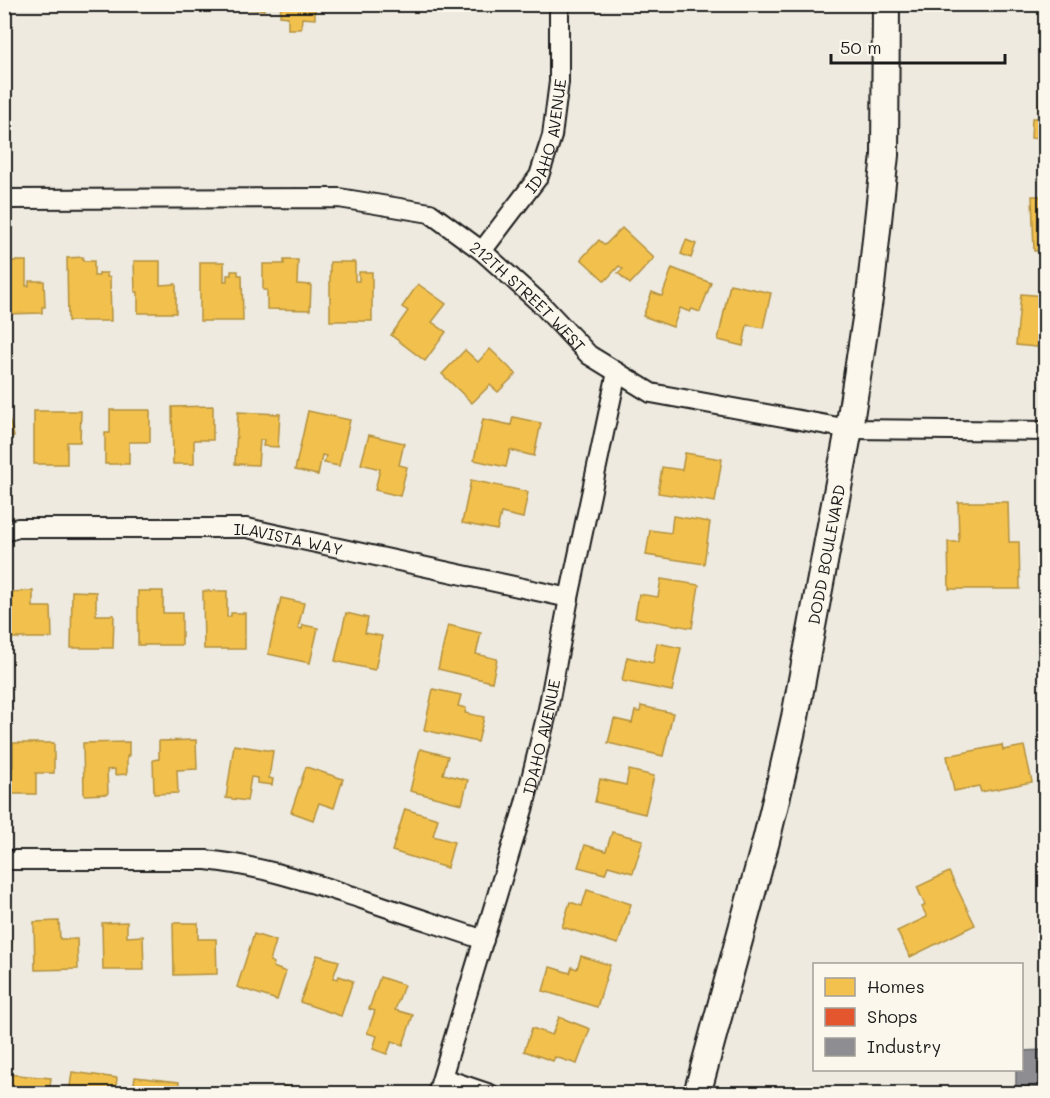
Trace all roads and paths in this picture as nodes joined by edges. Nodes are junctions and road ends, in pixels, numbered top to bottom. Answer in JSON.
{"nodes":[{"id":1,"x":559,"y":4,"type":"edge"},
{"id":2,"x":886,"y":4,"type":"edge"},
{"id":3,"x":4,"y":199,"type":"edge"},
{"id":4,"x":482,"y":251,"type":"junction"},
{"id":5,"x":617,"y":372,"type":"junction"},
{"id":6,"x":849,"y":429,"type":"junction"},
{"id":7,"x":1046,"y":431,"type":"edge"},
{"id":8,"x":4,"y":532,"type":"edge"},
{"id":9,"x":569,"y":598,"type":"junction"},
{"id":10,"x":4,"y":858,"type":"edge"},
{"id":11,"x":484,"y":940,"type":"junction"},
{"id":12,"x":440,"y":1086,"type":"edge"},
{"id":13,"x":490,"y":1094,"type":"edge"},
{"id":14,"x":697,"y":1094,"type":"edge"}],
"edges":[{"from":1,"to":4,"type":"street","name":"IDAHO AVENUE"},
{"from":2,"to":6,"type":"main road","name":"DODD BOULEVARD"},
{"from":3,"to":4,"type":"street","name":"212TH STREET WEST"},
{"from":4,"to":5,"type":"street","name":"212TH STREET WEST"},
{"from":5,"to":6,"type":"street","name":"212TH STREET WEST"},
{"from":5,"to":9,"type":"street","name":"IDAHO AVENUE"},
{"from":6,"to":7,"type":"street","name":"212TH STREET WEST"},
{"from":6,"to":14,"type":"main road","name":"DODD BOULEVARD"},
{"from":8,"to":9,"type":"street","name":"ILAVISTA WAY"},
{"from":9,"to":11,"type":"street","name":"IDAHO AVENUE"},
{"from":10,"to":11,"type":"street"},
{"from":11,"to":12,"type":"street","name":"IDAHO AVENUE"},
{"from":12,"to":13,"type":"street"}]}
